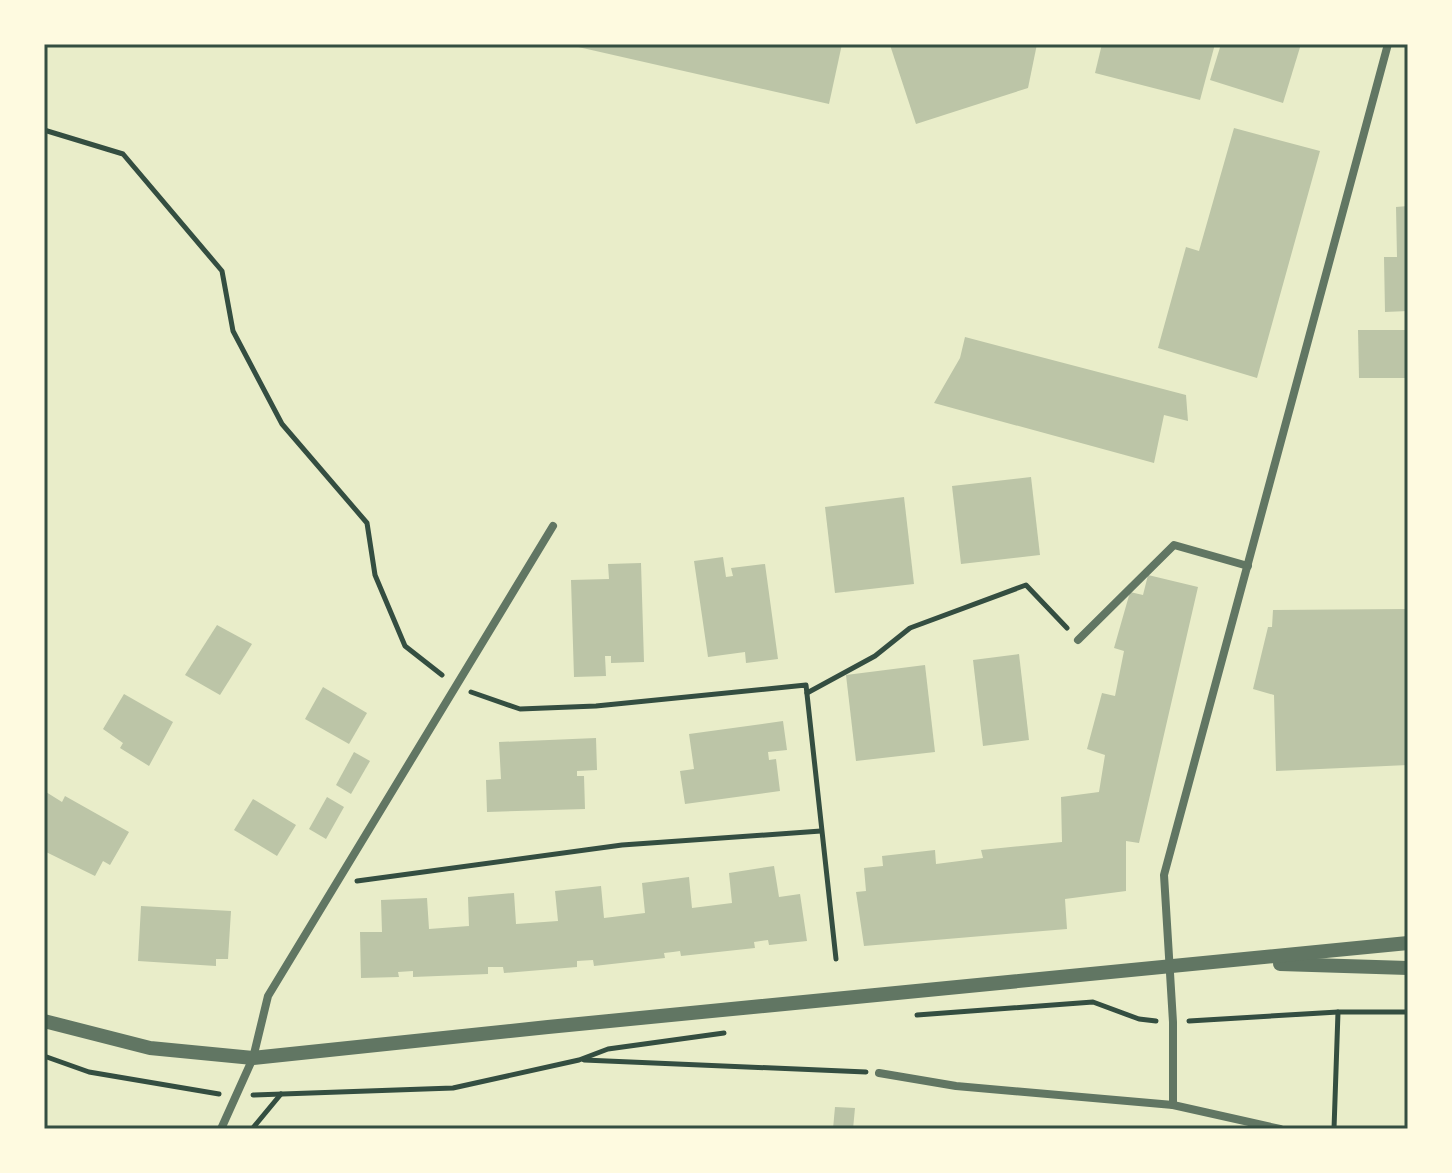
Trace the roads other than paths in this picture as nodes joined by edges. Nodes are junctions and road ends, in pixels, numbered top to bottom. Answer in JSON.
{"nodes":[{"id":1,"x":1388,"y":44,"type":"edge"},
{"id":2,"x":553,"y":526,"type":"dead end"},
{"id":3,"x":1248,"y":566,"type":"junction"},
{"id":4,"x":1078,"y":640,"type":"road end"},
{"id":5,"x":1408,"y":943,"type":"edge"},
{"id":6,"x":1408,"y":961,"type":"edge"},
{"id":7,"x":1215,"y":963,"type":"junction"},
{"id":8,"x":1362,"y":965,"type":"junction"},
{"id":9,"x":1169,"y":968,"type":"junction"},
{"id":10,"x":1408,"y":968,"type":"edge"},
{"id":11,"x":44,"y":1021,"type":"edge"},
{"id":12,"x":253,"y":1058,"type":"junction"},
{"id":13,"x":879,"y":1073,"type":"road end"},
{"id":14,"x":1173,"y":1105,"type":"junction"},
{"id":15,"x":221,"y":1129,"type":"edge"},
{"id":16,"x":1280,"y":1129,"type":"edge"}],
"edges":[{"from":1,"to":3,"type":"street"},
{"from":2,"to":12,"type":"street"},
{"from":3,"to":4,"type":"street"},
{"from":3,"to":9,"type":"street"},
{"from":5,"to":7,"type":"street"},
{"from":6,"to":8,"type":"street"},
{"from":7,"to":8,"type":"street"},
{"from":7,"to":9,"type":"street"},
{"from":8,"to":10,"type":"street"},
{"from":9,"to":12,"type":"street"},
{"from":9,"to":14,"type":"street"},
{"from":11,"to":12,"type":"street"},
{"from":12,"to":15,"type":"street"},
{"from":13,"to":14,"type":"street"},
{"from":14,"to":16,"type":"street"}]}
